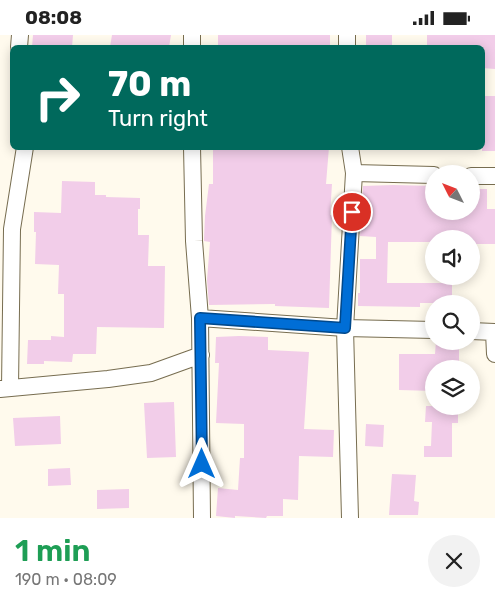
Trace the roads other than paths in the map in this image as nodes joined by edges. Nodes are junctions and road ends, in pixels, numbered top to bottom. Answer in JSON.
{"nodes":[{"id":1,"x":25,"y":150,"type":"edge"},
{"id":2,"x":192,"y":150,"type":"edge"},
{"id":3,"x":350,"y":150,"type":"edge"},
{"id":4,"x":354,"y":173,"type":"junction"},
{"id":5,"x":425,"y":175,"type":"edge"},
{"id":6,"x":480,"y":176,"type":"edge"},
{"id":7,"x":495,"y":177,"type":"edge"},
{"id":8,"x":200,"y":318,"type":"junction"},
{"id":9,"x":345,"y":328,"type":"junction"},
{"id":10,"x":425,"y":330,"type":"edge"},
{"id":11,"x":480,"y":331,"type":"edge"},
{"id":12,"x":495,"y":332,"type":"edge"},
{"id":13,"x":495,"y":354,"type":"edge"},
{"id":14,"x":201,"y":355,"type":"junction"},
{"id":15,"x":5,"y":389,"type":"edge"},
{"id":16,"x":202,"y":518,"type":"edge"},
{"id":17,"x":350,"y":518,"type":"edge"}],
"edges":[{"from":1,"to":15,"type":"street"},
{"from":2,"to":8,"type":"street"},
{"from":3,"to":4,"type":"street"},
{"from":4,"to":5,"type":"street"},
{"from":4,"to":9,"type":"street"},
{"from":6,"to":7,"type":"street"},
{"from":8,"to":9,"type":"street"},
{"from":8,"to":14,"type":"street"},
{"from":9,"to":10,"type":"street"},
{"from":9,"to":17,"type":"street"},
{"from":11,"to":12,"type":"street"},
{"from":12,"to":13,"type":"street"},
{"from":14,"to":15,"type":"street"},
{"from":14,"to":16,"type":"street"}]}
